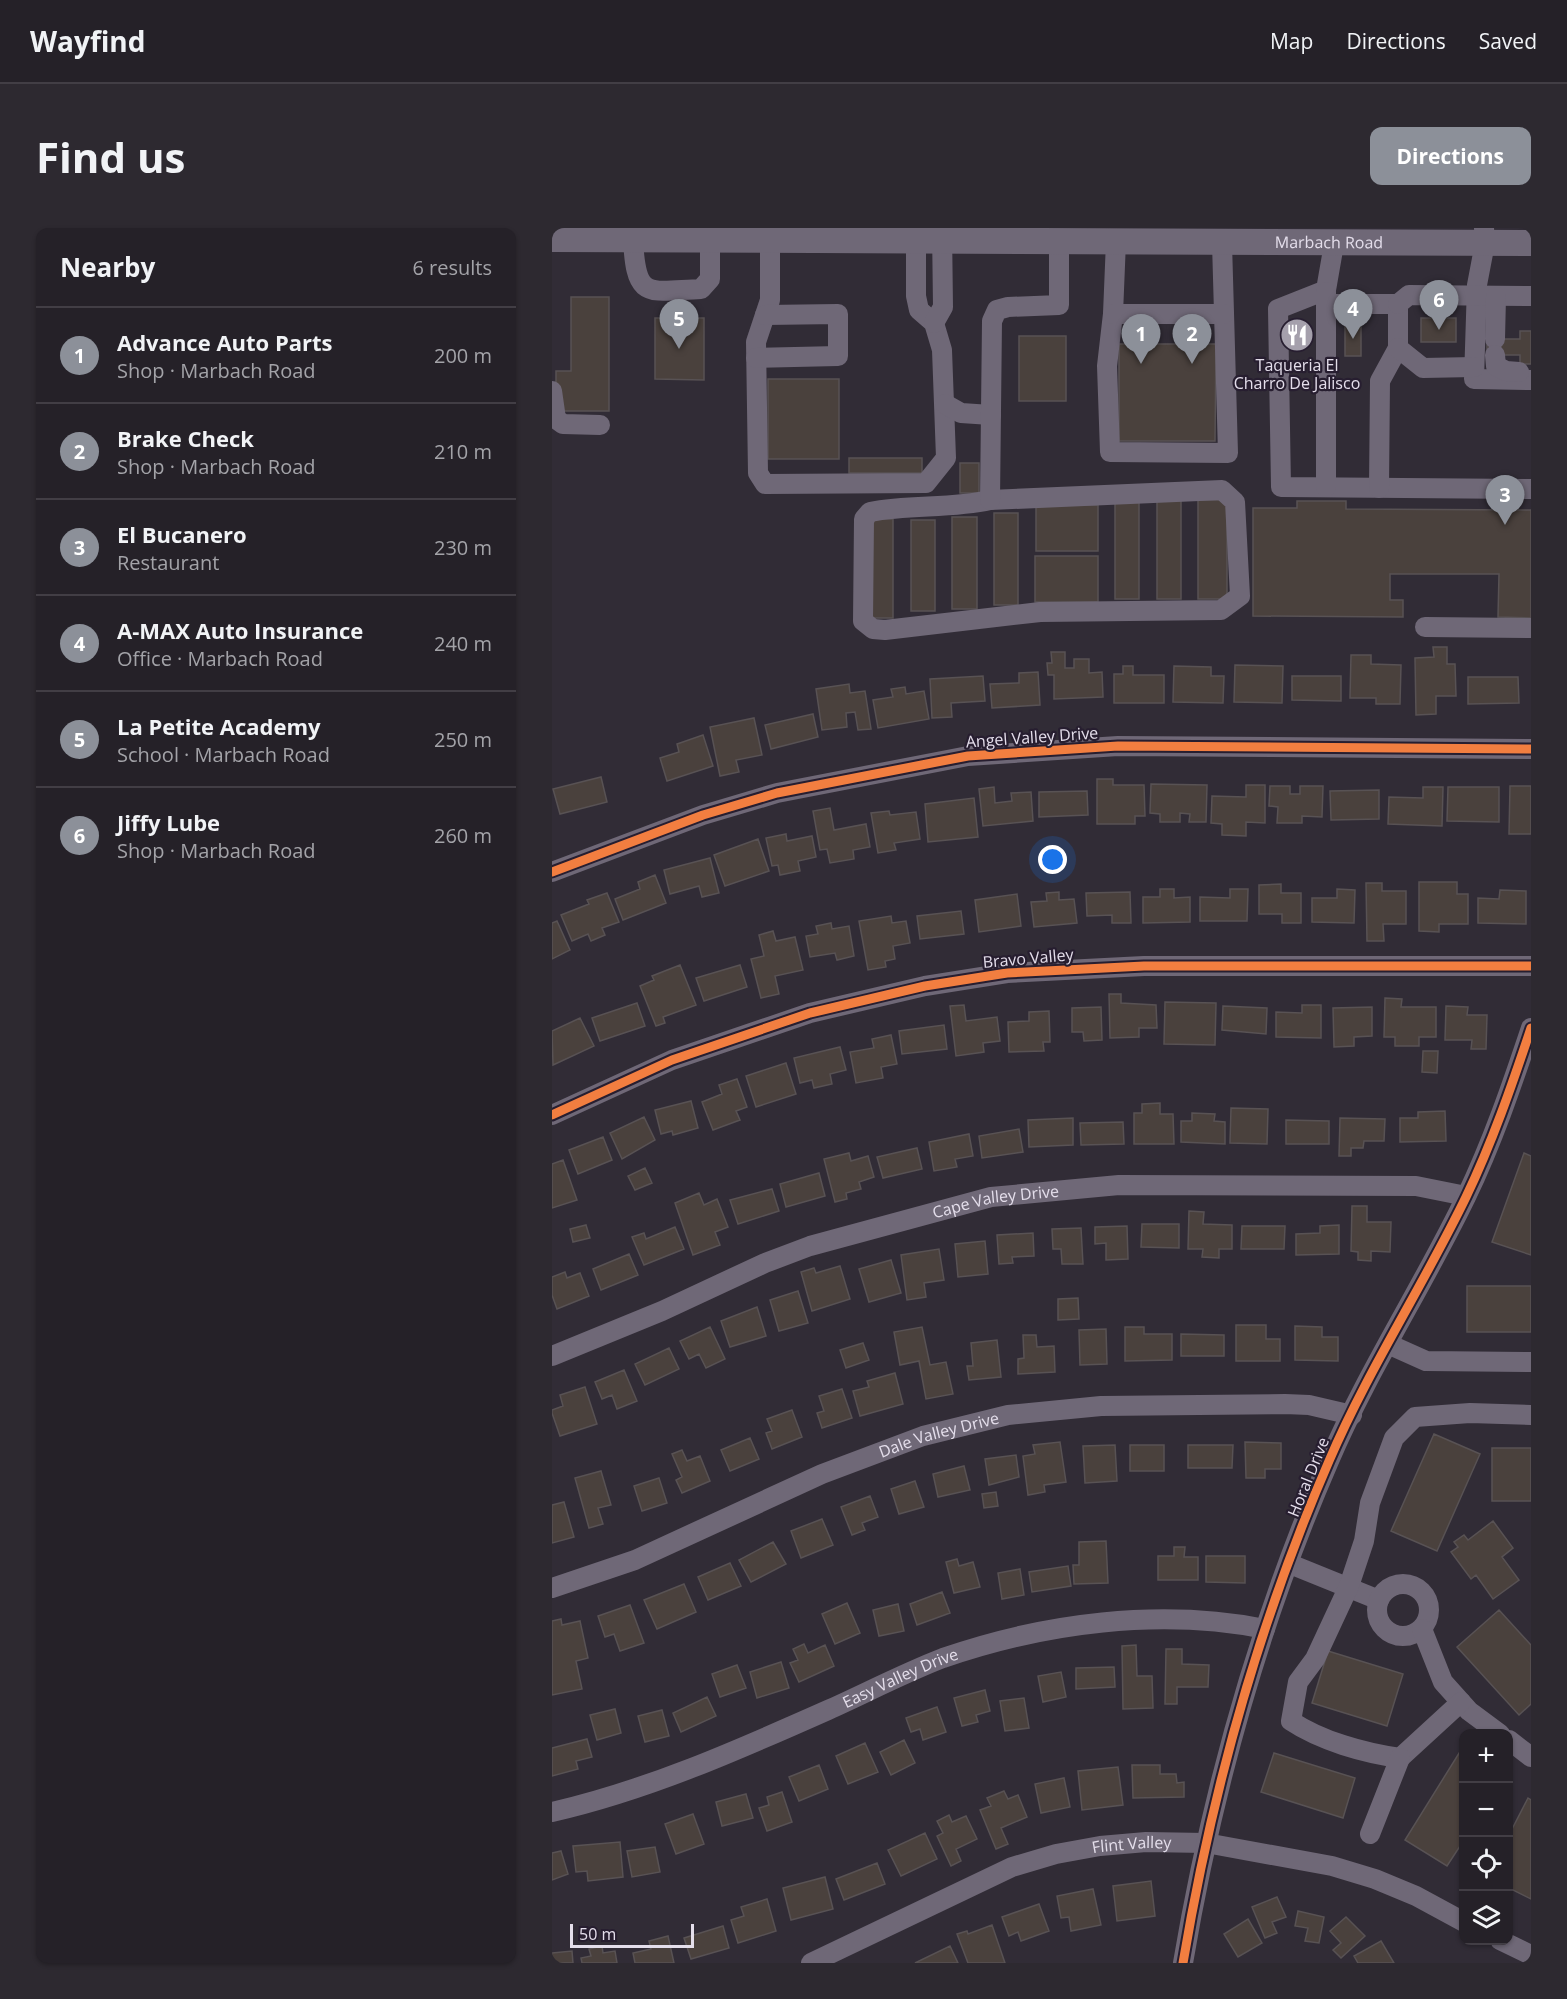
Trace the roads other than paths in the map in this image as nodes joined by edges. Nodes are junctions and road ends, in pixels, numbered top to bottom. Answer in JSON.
{"nodes":[{"id":1,"x":916,"y":234,"type":"edge"},
{"id":2,"x":942,"y":234,"type":"edge"},
{"id":3,"x":1256,"y":235,"type":"edge"},
{"id":4,"x":1391,"y":236,"type":"edge"},
{"id":5,"x":1484,"y":236,"type":"edge"},
{"id":6,"x":1058,"y":237,"type":"edge"},
{"id":7,"x":1214,"y":238,"type":"edge"},
{"id":8,"x":552,"y":240,"type":"edge"},
{"id":9,"x":633,"y":240,"type":"junction"},
{"id":10,"x":710,"y":240,"type":"junction"},
{"id":11,"x":770,"y":241,"type":"junction"},
{"id":12,"x":1116,"y":241,"type":"junction"},
{"id":13,"x":1531,"y":243,"type":"edge"},
{"id":14,"x":1334,"y":244,"type":"junction"},
{"id":15,"x":1531,"y":296,"type":"edge"},
{"id":16,"x":1327,"y":297,"type":"junction"},
{"id":17,"x":1486,"y":297,"type":"junction"},
{"id":18,"x":1398,"y":304,"type":"junction"},
{"id":19,"x":1113,"y":314,"type":"junction"},
{"id":20,"x":1224,"y":314,"type":"junction"},
{"id":21,"x":765,"y":315,"type":"junction"},
{"id":22,"x":934,"y":323,"type":"junction"},
{"id":23,"x":1398,"y":348,"type":"junction"},
{"id":24,"x":756,"y":358,"type":"junction"},
{"id":25,"x":1474,"y":367,"type":"junction"},
{"id":26,"x":1531,"y":372,"type":"edge"},
{"id":27,"x":1531,"y":380,"type":"edge"},
{"id":28,"x":552,"y":391,"type":"edge"},
{"id":29,"x":945,"y":404,"type":"junction"},
{"id":30,"x":991,"y":415,"type":"junction"},
{"id":31,"x":600,"y":425,"type":"dead end"},
{"id":32,"x":1326,"y":488,"type":"junction"},
{"id":33,"x":1379,"y":488,"type":"junction"},
{"id":34,"x":1531,"y":489,"type":"edge"},
{"id":35,"x":990,"y":500,"type":"junction"},
{"id":36,"x":1425,"y":627,"type":"dead end"},
{"id":37,"x":1531,"y":628,"type":"edge"},
{"id":38,"x":1531,"y":749,"type":"edge"},
{"id":39,"x":552,"y":872,"type":"edge"},
{"id":40,"x":1531,"y":966,"type":"edge"},
{"id":41,"x":1530,"y":1034,"type":"edge"},
{"id":42,"x":552,"y":1115,"type":"edge"},
{"id":43,"x":1466,"y":1196,"type":"junction"},
{"id":44,"x":1388,"y":1344,"type":"junction"},
{"id":45,"x":552,"y":1356,"type":"edge"},
{"id":46,"x":1531,"y":1362,"type":"edge"},
{"id":47,"x":1352,"y":1415,"type":"junction"},
{"id":48,"x":1531,"y":1415,"type":"edge"},
{"id":49,"x":1290,"y":1564,"type":"junction"},
{"id":50,"x":1349,"y":1586,"type":"junction"},
{"id":51,"x":552,"y":1588,"type":"edge"},
{"id":52,"x":1379,"y":1600,"type":"junction"},
{"id":53,"x":1264,"y":1629,"type":"junction"},
{"id":54,"x":1422,"y":1629,"type":"junction"},
{"id":55,"x":1461,"y":1702,"type":"junction"},
{"id":56,"x":1494,"y":1729,"type":"edge"},
{"id":57,"x":1513,"y":1743,"type":"edge"},
{"id":58,"x":1531,"y":1757,"type":"edge"},
{"id":59,"x":1400,"y":1758,"type":"junction"},
{"id":60,"x":552,"y":1812,"type":"edge"},
{"id":61,"x":1370,"y":1834,"type":"dead end"},
{"id":62,"x":1206,"y":1843,"type":"junction"},
{"id":63,"x":1459,"y":1919,"type":"edge"},
{"id":64,"x":1509,"y":1945,"type":"edge"},
{"id":65,"x":1531,"y":1955,"type":"edge"},
{"id":66,"x":811,"y":1963,"type":"edge"},
{"id":67,"x":1183,"y":1963,"type":"edge"}],
"edges":[{"from":1,"to":2,"type":"main road","name":"Marbach Road"},
{"from":1,"to":11,"type":"main road","name":"Marbach Road"},
{"from":1,"to":22,"type":"street"},
{"from":2,"to":6,"type":"main road","name":"Marbach Road"},
{"from":2,"to":22,"type":"street"},
{"from":3,"to":7,"type":"main road","name":"Marbach Road"},
{"from":3,"to":14,"type":"main road","name":"Marbach Road"},
{"from":4,"to":5,"type":"main road","name":"Marbach Road"},
{"from":4,"to":14,"type":"main road","name":"Marbach Road"},
{"from":5,"to":13,"type":"main road","name":"Marbach Road"},
{"from":5,"to":17,"type":"street"},
{"from":6,"to":12,"type":"main road","name":"Marbach Road"},
{"from":6,"to":30,"type":"street"},
{"from":7,"to":12,"type":"main road","name":"Marbach Road"},
{"from":7,"to":20,"type":"street"},
{"from":8,"to":9,"type":"main road","name":"Marbach Road"},
{"from":9,"to":10,"type":"main road","name":"Marbach Road"},
{"from":9,"to":10,"type":"street"},
{"from":10,"to":11,"type":"main road","name":"Marbach Road"},
{"from":11,"to":21,"type":"street"},
{"from":12,"to":19,"type":"street"},
{"from":14,"to":16,"type":"street"},
{"from":15,"to":17,"type":"street"},
{"from":16,"to":18,"type":"street"},
{"from":16,"to":32,"type":"street"},
{"from":16,"to":32,"type":"street"},
{"from":17,"to":18,"type":"street"},
{"from":17,"to":25,"type":"street"},
{"from":17,"to":26,"type":"street"},
{"from":18,"to":23,"type":"street"},
{"from":19,"to":20,"type":"street"},
{"from":19,"to":20,"type":"street"},
{"from":21,"to":24,"type":"street"},
{"from":21,"to":24,"type":"street"},
{"from":22,"to":29,"type":"street"},
{"from":23,"to":25,"type":"street"},
{"from":23,"to":33,"type":"street"},
{"from":24,"to":29,"type":"street"},
{"from":25,"to":27,"type":"street"},
{"from":28,"to":31,"type":"street"},
{"from":29,"to":30,"type":"street"},
{"from":30,"to":35,"type":"street"},
{"from":32,"to":33,"type":"street"},
{"from":33,"to":34,"type":"street"},
{"from":35,"to":35,"type":"street"},
{"from":36,"to":37,"type":"street"},
{"from":38,"to":39,"type":"street","name":"Angel Valley Drive"},
{"from":40,"to":42,"type":"street","name":"Bravo Valley"},
{"from":41,"to":43,"type":"street","name":"Horal Drive"},
{"from":43,"to":44,"type":"street","name":"Horal Drive"},
{"from":43,"to":45,"type":"street","name":"Cape Valley Drive"},
{"from":44,"to":46,"type":"street"},
{"from":44,"to":47,"type":"street","name":"Horal Drive"},
{"from":47,"to":49,"type":"street","name":"Horal Drive"},
{"from":47,"to":51,"type":"street","name":"Dale Valley Drive"},
{"from":48,"to":50,"type":"street"},
{"from":49,"to":50,"type":"street"},
{"from":49,"to":53,"type":"street","name":"Horal Drive"},
{"from":50,"to":52,"type":"street"},
{"from":50,"to":59,"type":"street"},
{"from":52,"to":54,"type":"street"},
{"from":52,"to":54,"type":"street"},
{"from":53,"to":60,"type":"street","name":"Easy Valley Drive"},
{"from":53,"to":62,"type":"street","name":"Horal Drive"},
{"from":54,"to":55,"type":"street"},
{"from":55,"to":56,"type":"street"},
{"from":55,"to":59,"type":"street"},
{"from":57,"to":58,"type":"street"},
{"from":59,"to":61,"type":"street"},
{"from":62,"to":63,"type":"street","name":"Flint Valley"},
{"from":62,"to":66,"type":"street","name":"Flint Valley"},
{"from":62,"to":67,"type":"street","name":"Horal Drive"},
{"from":64,"to":65,"type":"street"}]}
